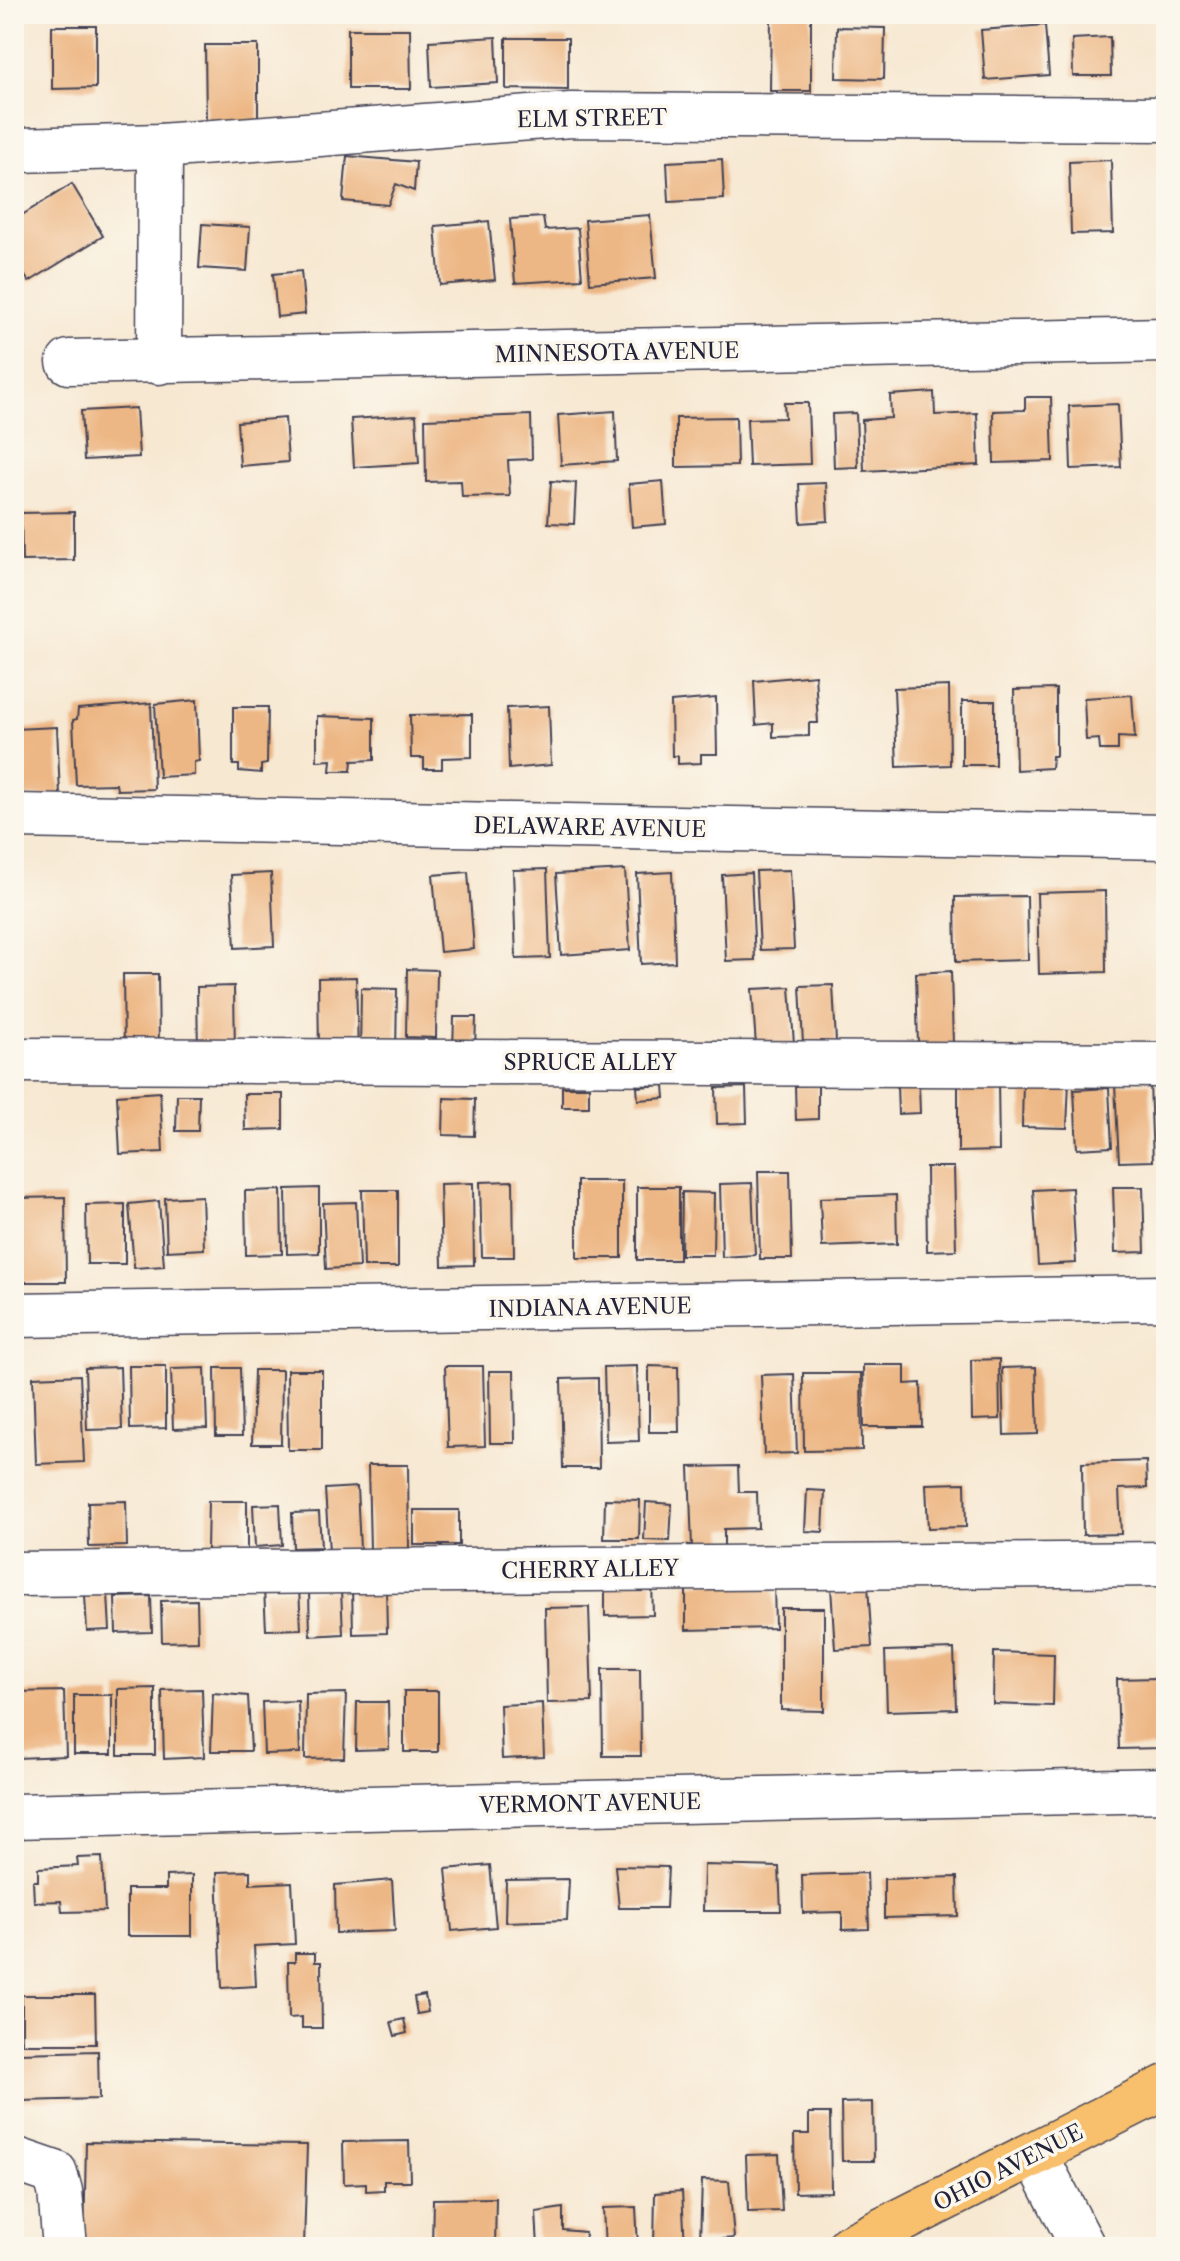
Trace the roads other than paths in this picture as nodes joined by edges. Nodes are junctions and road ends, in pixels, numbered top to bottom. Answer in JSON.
{"nodes":[{"id":1,"x":1166,"y":119,"type":"edge"},
{"id":2,"x":160,"y":146,"type":"junction"},
{"id":3,"x":18,"y":150,"type":"dead end"},
{"id":4,"x":1166,"y":340,"type":"edge"},
{"id":5,"x":69,"y":362,"type":"dead end"},
{"id":6,"x":159,"y":362,"type":"junction"},
{"id":7,"x":14,"y":816,"type":"edge"},
{"id":8,"x":1166,"y":837,"type":"edge"},
{"id":9,"x":14,"y":1060,"type":"edge"},
{"id":10,"x":1166,"y":1065,"type":"edge"},
{"id":11,"x":1166,"y":1298,"type":"edge"},
{"id":12,"x":14,"y":1315,"type":"edge"},
{"id":13,"x":1166,"y":1564,"type":"edge"},
{"id":14,"x":14,"y":1574,"type":"edge"},
{"id":15,"x":1166,"y":1790,"type":"edge"},
{"id":16,"x":14,"y":1816,"type":"edge"},
{"id":17,"x":1166,"y":2087,"type":"edge"},
{"id":18,"x":1035,"y":2154,"type":"junction"},
{"id":19,"x":14,"y":2159,"type":"edge"},
{"id":20,"x":65,"y":2247,"type":"edge"},
{"id":21,"x":849,"y":2247,"type":"edge"},
{"id":22,"x":1083,"y":2247,"type":"edge"}],
"edges":[{"from":1,"to":2,"type":"street","name":"ELM STREET"},
{"from":2,"to":3,"type":"street","name":"ELM STREET"},
{"from":2,"to":6,"type":"street"},
{"from":4,"to":6,"type":"street","name":"MINNESOTA AVENUE"},
{"from":5,"to":6,"type":"street","name":"MINNESOTA AVENUE"},
{"from":7,"to":8,"type":"street","name":"DELAWARE AVENUE"},
{"from":9,"to":10,"type":"street","name":"SPRUCE ALLEY"},
{"from":11,"to":12,"type":"street","name":"INDIANA AVENUE"},
{"from":13,"to":14,"type":"street","name":"CHERRY ALLEY"},
{"from":15,"to":16,"type":"street","name":"VERMONT AVENUE"},
{"from":17,"to":18,"type":"main road","name":"OHIO AVENUE"},
{"from":18,"to":21,"type":"main road","name":"OHIO AVENUE"},
{"from":18,"to":22,"type":"street"},
{"from":19,"to":20,"type":"street"}]}
